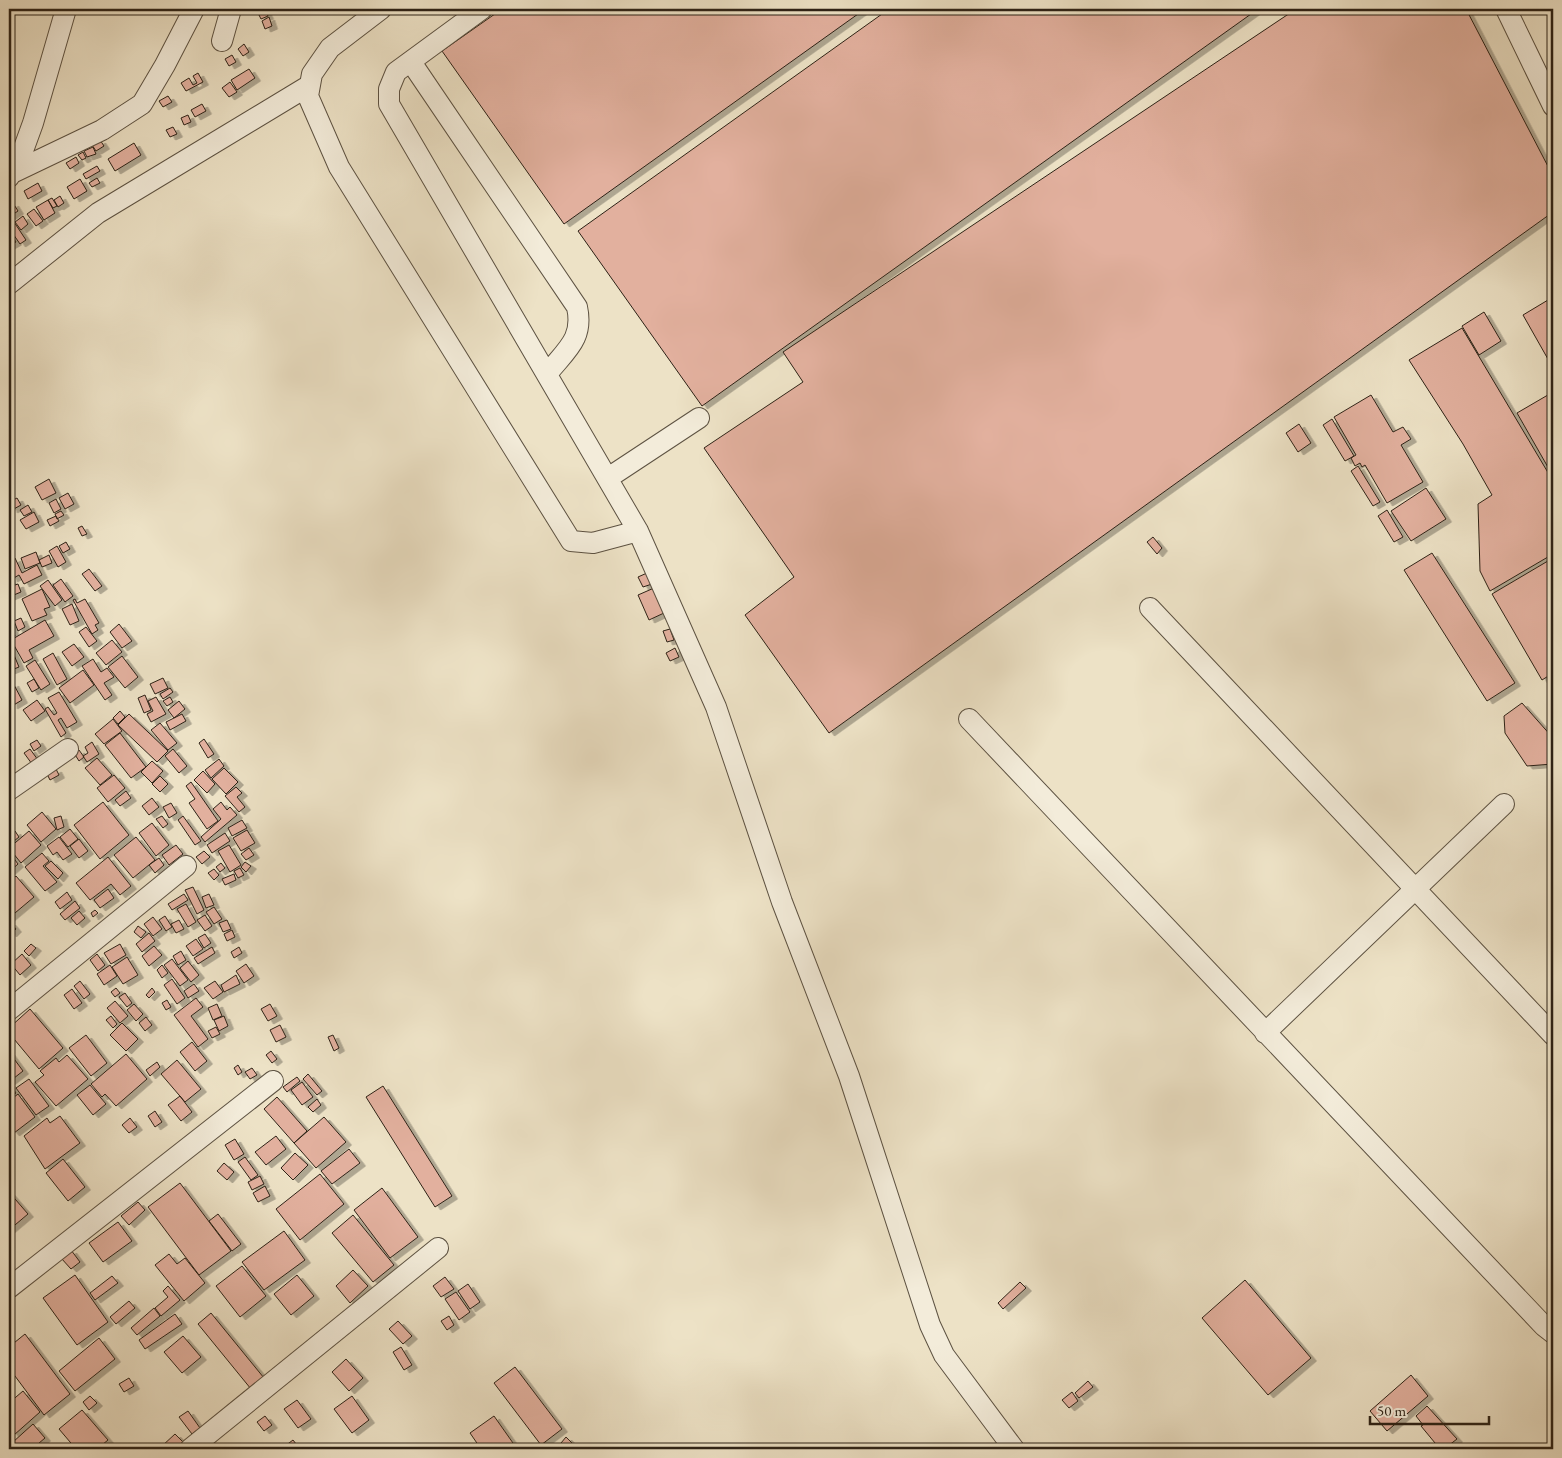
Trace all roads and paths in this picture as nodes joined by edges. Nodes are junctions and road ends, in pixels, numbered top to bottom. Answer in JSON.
{"nodes":[{"id":1,"x":66,"y":9,"type":"edge"},
{"id":2,"x":194,"y":9,"type":"edge"},
{"id":3,"x":231,"y":9,"type":"edge"},
{"id":4,"x":381,"y":9,"type":"edge"},
{"id":5,"x":482,"y":9,"type":"edge"},
{"id":6,"x":1506,"y":9,"type":"edge"},
{"id":7,"x":222,"y":41,"type":"dead end"},
{"id":8,"x":411,"y":62,"type":"junction"},
{"id":9,"x":310,"y":85,"type":"junction"},
{"id":10,"x":1553,"y":106,"type":"edge"},
{"id":11,"x":9,"y":176,"type":"edge"},
{"id":12,"x":9,"y":284,"type":"edge"},
{"id":13,"x":548,"y":374,"type":"junction"},
{"id":14,"x":699,"y":418,"type":"dead end"},
{"id":15,"x":608,"y":478,"type":"junction"},
{"id":16,"x":638,"y":531,"type":"junction"},
{"id":17,"x":1150,"y":608,"type":"dead end"},
{"id":18,"x":969,"y":719,"type":"dead end"},
{"id":19,"x":68,"y":749,"type":"dead end"},
{"id":20,"x":9,"y":790,"type":"edge"},
{"id":21,"x":1504,"y":804,"type":"dead end"},
{"id":22,"x":186,"y":866,"type":"dead end"},
{"id":23,"x":1414,"y":888,"type":"junction"},
{"id":24,"x":9,"y":1010,"type":"edge"},
{"id":25,"x":1265,"y":1033,"type":"junction"},
{"id":26,"x":1553,"y":1035,"type":"edge"},
{"id":27,"x":272,"y":1081,"type":"dead end"},
{"id":28,"x":438,"y":1248,"type":"dead end"},
{"id":29,"x":9,"y":1288,"type":"edge"},
{"id":30,"x":1553,"y":1333,"type":"edge"},
{"id":31,"x":190,"y":1449,"type":"edge"},
{"id":32,"x":1012,"y":1449,"type":"edge"}],
"edges":[{"from":1,"to":11,"type":"street"},
{"from":2,"to":11,"type":"street"},
{"from":3,"to":7,"type":"street"},
{"from":4,"to":9,"type":"street"},
{"from":5,"to":8,"type":"street"},
{"from":6,"to":10,"type":"street"},
{"from":8,"to":13,"type":"street"},
{"from":8,"to":13,"type":"street"},
{"from":9,"to":12,"type":"street"},
{"from":9,"to":16,"type":"street"},
{"from":13,"to":15,"type":"street"},
{"from":14,"to":15,"type":"street"},
{"from":15,"to":16,"type":"street"},
{"from":16,"to":32,"type":"street"},
{"from":17,"to":23,"type":"street"},
{"from":18,"to":25,"type":"street"},
{"from":19,"to":20,"type":"street"},
{"from":21,"to":23,"type":"street"},
{"from":22,"to":24,"type":"street"},
{"from":23,"to":25,"type":"street"},
{"from":23,"to":26,"type":"street"},
{"from":25,"to":30,"type":"street"},
{"from":27,"to":29,"type":"street"},
{"from":28,"to":31,"type":"street"}]}
